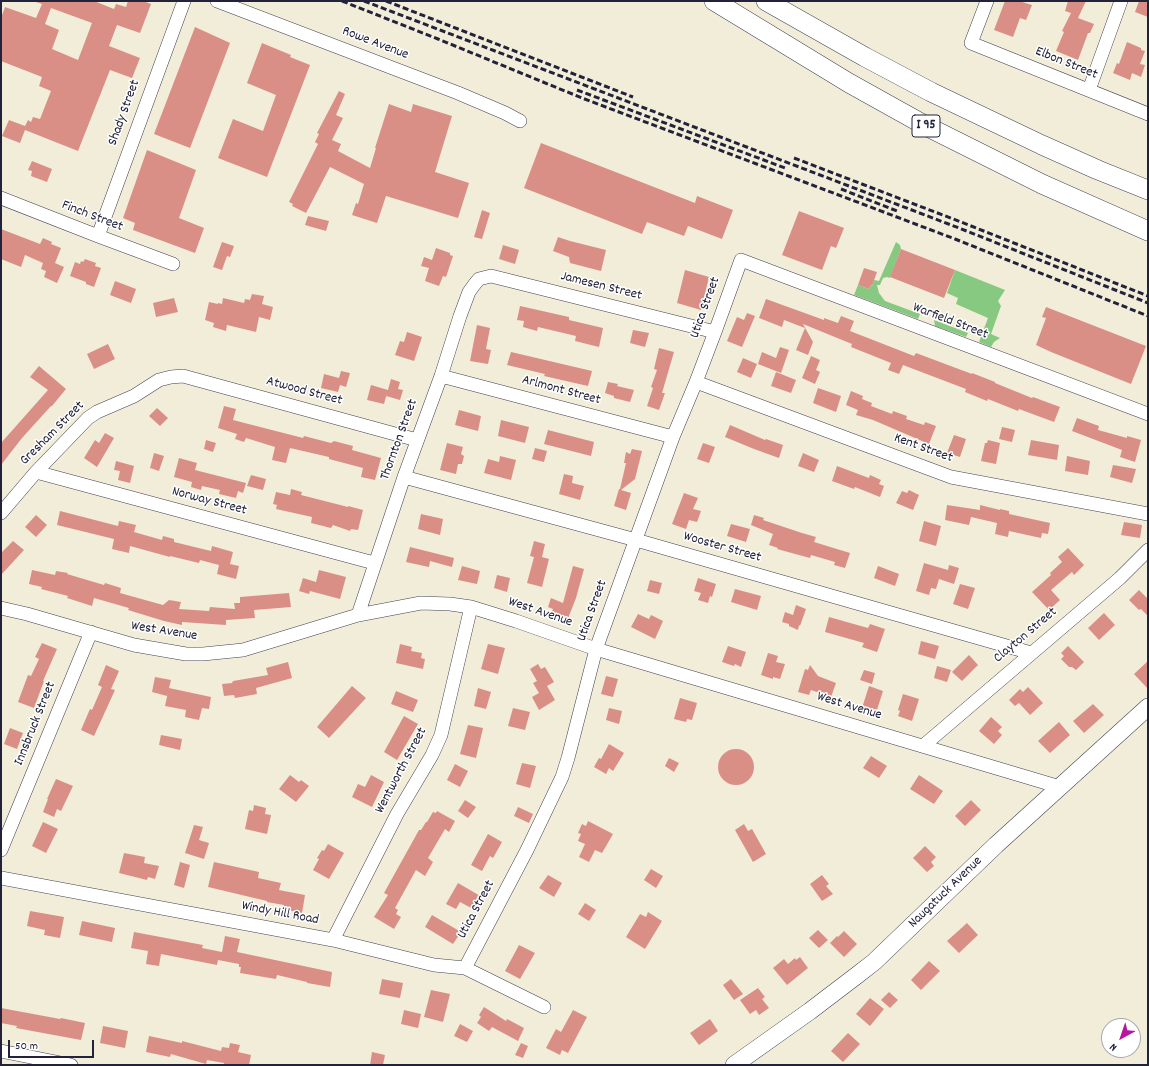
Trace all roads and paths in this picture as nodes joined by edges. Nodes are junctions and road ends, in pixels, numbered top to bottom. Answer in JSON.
{"nodes":[{"id":1,"x":184,"y":1,"type":"edge"},
{"id":2,"x":217,"y":1,"type":"edge"},
{"id":3,"x":714,"y":1,"type":"edge"},
{"id":4,"x":766,"y":1,"type":"edge"},
{"id":5,"x":987,"y":1,"type":"edge"},
{"id":6,"x":1121,"y":1,"type":"edge"},
{"id":7,"x":1089,"y":90,"type":"junction"},
{"id":8,"x":1148,"y":114,"type":"edge"},
{"id":9,"x":520,"y":121,"type":"dead end"},
{"id":10,"x":1148,"y":190,"type":"edge"},
{"id":11,"x":1,"y":198,"type":"edge"},
{"id":12,"x":1148,"y":231,"type":"edge"},
{"id":13,"x":98,"y":236,"type":"junction"},
{"id":14,"x":741,"y":260,"type":"joint"},
{"id":15,"x":173,"y":264,"type":"dead end"},
{"id":16,"x":479,"y":279,"type":"joint"},
{"id":17,"x":715,"y":332,"type":"junction"},
{"id":18,"x":183,"y":376,"type":"joint"},
{"id":19,"x":441,"y":376,"type":"junction"},
{"id":20,"x":696,"y":382,"type":"junction"},
{"id":21,"x":1148,"y":414,"type":"edge"},
{"id":22,"x":673,"y":437,"type":"junction"},
{"id":23,"x":417,"y":440,"type":"junction"},
{"id":24,"x":36,"y":472,"type":"junction"},
{"id":25,"x":404,"y":477,"type":"junction"},
{"id":26,"x":1,"y":513,"type":"edge"},
{"id":27,"x":1148,"y":514,"type":"edge"},
{"id":28,"x":636,"y":540,"type":"junction"},
{"id":29,"x":1148,"y":550,"type":"edge"},
{"id":30,"x":374,"y":563,"type":"junction"},
{"id":31,"x":471,"y":607,"type":"junction"},
{"id":32,"x":1,"y":608,"type":"edge"},
{"id":33,"x":358,"y":616,"type":"junction"},
{"id":34,"x":91,"y":632,"type":"junction"},
{"id":35,"x":596,"y":649,"type":"junction"},
{"id":36,"x":1031,"y":653,"type":"junction"},
{"id":37,"x":1148,"y":707,"type":"edge"},
{"id":38,"x":923,"y":746,"type":"junction"},
{"id":39,"x":1060,"y":787,"type":"junction"},
{"id":40,"x":1,"y":850,"type":"edge"},
{"id":41,"x":1,"y":878,"type":"edge"},
{"id":42,"x":333,"y":940,"type":"junction"},
{"id":43,"x":465,"y":968,"type":"junction"},
{"id":44,"x":544,"y":1007,"type":"dead end"},
{"id":45,"x":1,"y":1051,"type":"edge"},
{"id":46,"x":71,"y":1065,"type":"edge"},
{"id":47,"x":734,"y":1065,"type":"edge"}],
"edges":[{"from":1,"to":13,"type":"street","name":"Shady Street"},
{"from":2,"to":9,"type":"street","name":"Rowe Avenue"},
{"from":3,"to":12,"type":"highway","number":"I 95"},
{"from":4,"to":10,"type":"highway","number":"I 95"},
{"from":5,"to":7,"type":"street","name":"Elbon Street"},
{"from":6,"to":7,"type":"street"},
{"from":7,"to":8,"type":"street","name":"Elbon Street"},
{"from":11,"to":13,"type":"street","name":"Finch Street"},
{"from":13,"to":15,"type":"street","name":"Finch Street"},
{"from":14,"to":17,"type":"street","name":"Utica Street"},
{"from":14,"to":21,"type":"street","name":"Warfield Street"},
{"from":16,"to":17,"type":"street","name":"Jamesen Street"},
{"from":16,"to":19,"type":"street","name":"Thornton Street"},
{"from":17,"to":20,"type":"street","name":"Utica Street"},
{"from":18,"to":23,"type":"street","name":"Atwood Street"},
{"from":18,"to":24,"type":"street","name":"Gresham Street"},
{"from":19,"to":22,"type":"street","name":"Arlmont Street"},
{"from":19,"to":23,"type":"street","name":"Thornton Street"},
{"from":20,"to":22,"type":"street","name":"Utica Street"},
{"from":20,"to":27,"type":"street","name":"Kent Street"},
{"from":22,"to":28,"type":"street","name":"Utica Street"},
{"from":23,"to":25,"type":"street","name":"Thornton Street"},
{"from":24,"to":26,"type":"street","name":"Gresham Street"},
{"from":24,"to":30,"type":"street","name":"Norway Street"},
{"from":25,"to":28,"type":"street","name":"Wooster Street"},
{"from":25,"to":30,"type":"street","name":"Thornton Street"},
{"from":28,"to":35,"type":"street","name":"Utica Street"},
{"from":28,"to":36,"type":"street","name":"Wooster Street"},
{"from":29,"to":36,"type":"street","name":"Clayton Street"},
{"from":30,"to":33,"type":"street","name":"Thornton Street"},
{"from":31,"to":33,"type":"street","name":"West Avenue"},
{"from":31,"to":35,"type":"street","name":"West Avenue"},
{"from":31,"to":42,"type":"street","name":"Wentworth Street"},
{"from":32,"to":34,"type":"street","name":"West Avenue"},
{"from":33,"to":34,"type":"street","name":"West Avenue"},
{"from":34,"to":40,"type":"street","name":"Innsbruck Street"},
{"from":35,"to":38,"type":"street","name":"West Avenue"},
{"from":35,"to":43,"type":"street","name":"Utica Street"},
{"from":36,"to":38,"type":"street","name":"Clayton Street"},
{"from":37,"to":39,"type":"main road","name":"Naugatuck Avenue"},
{"from":38,"to":39,"type":"street","name":"West Avenue"},
{"from":39,"to":47,"type":"main road","name":"Naugatuck Avenue"},
{"from":41,"to":42,"type":"street","name":"Windy Hill Road"},
{"from":42,"to":43,"type":"street","name":"Windy Hill Road"},
{"from":43,"to":44,"type":"street","name":"Windy Hill Road"},
{"from":45,"to":46,"type":"street"}]}
